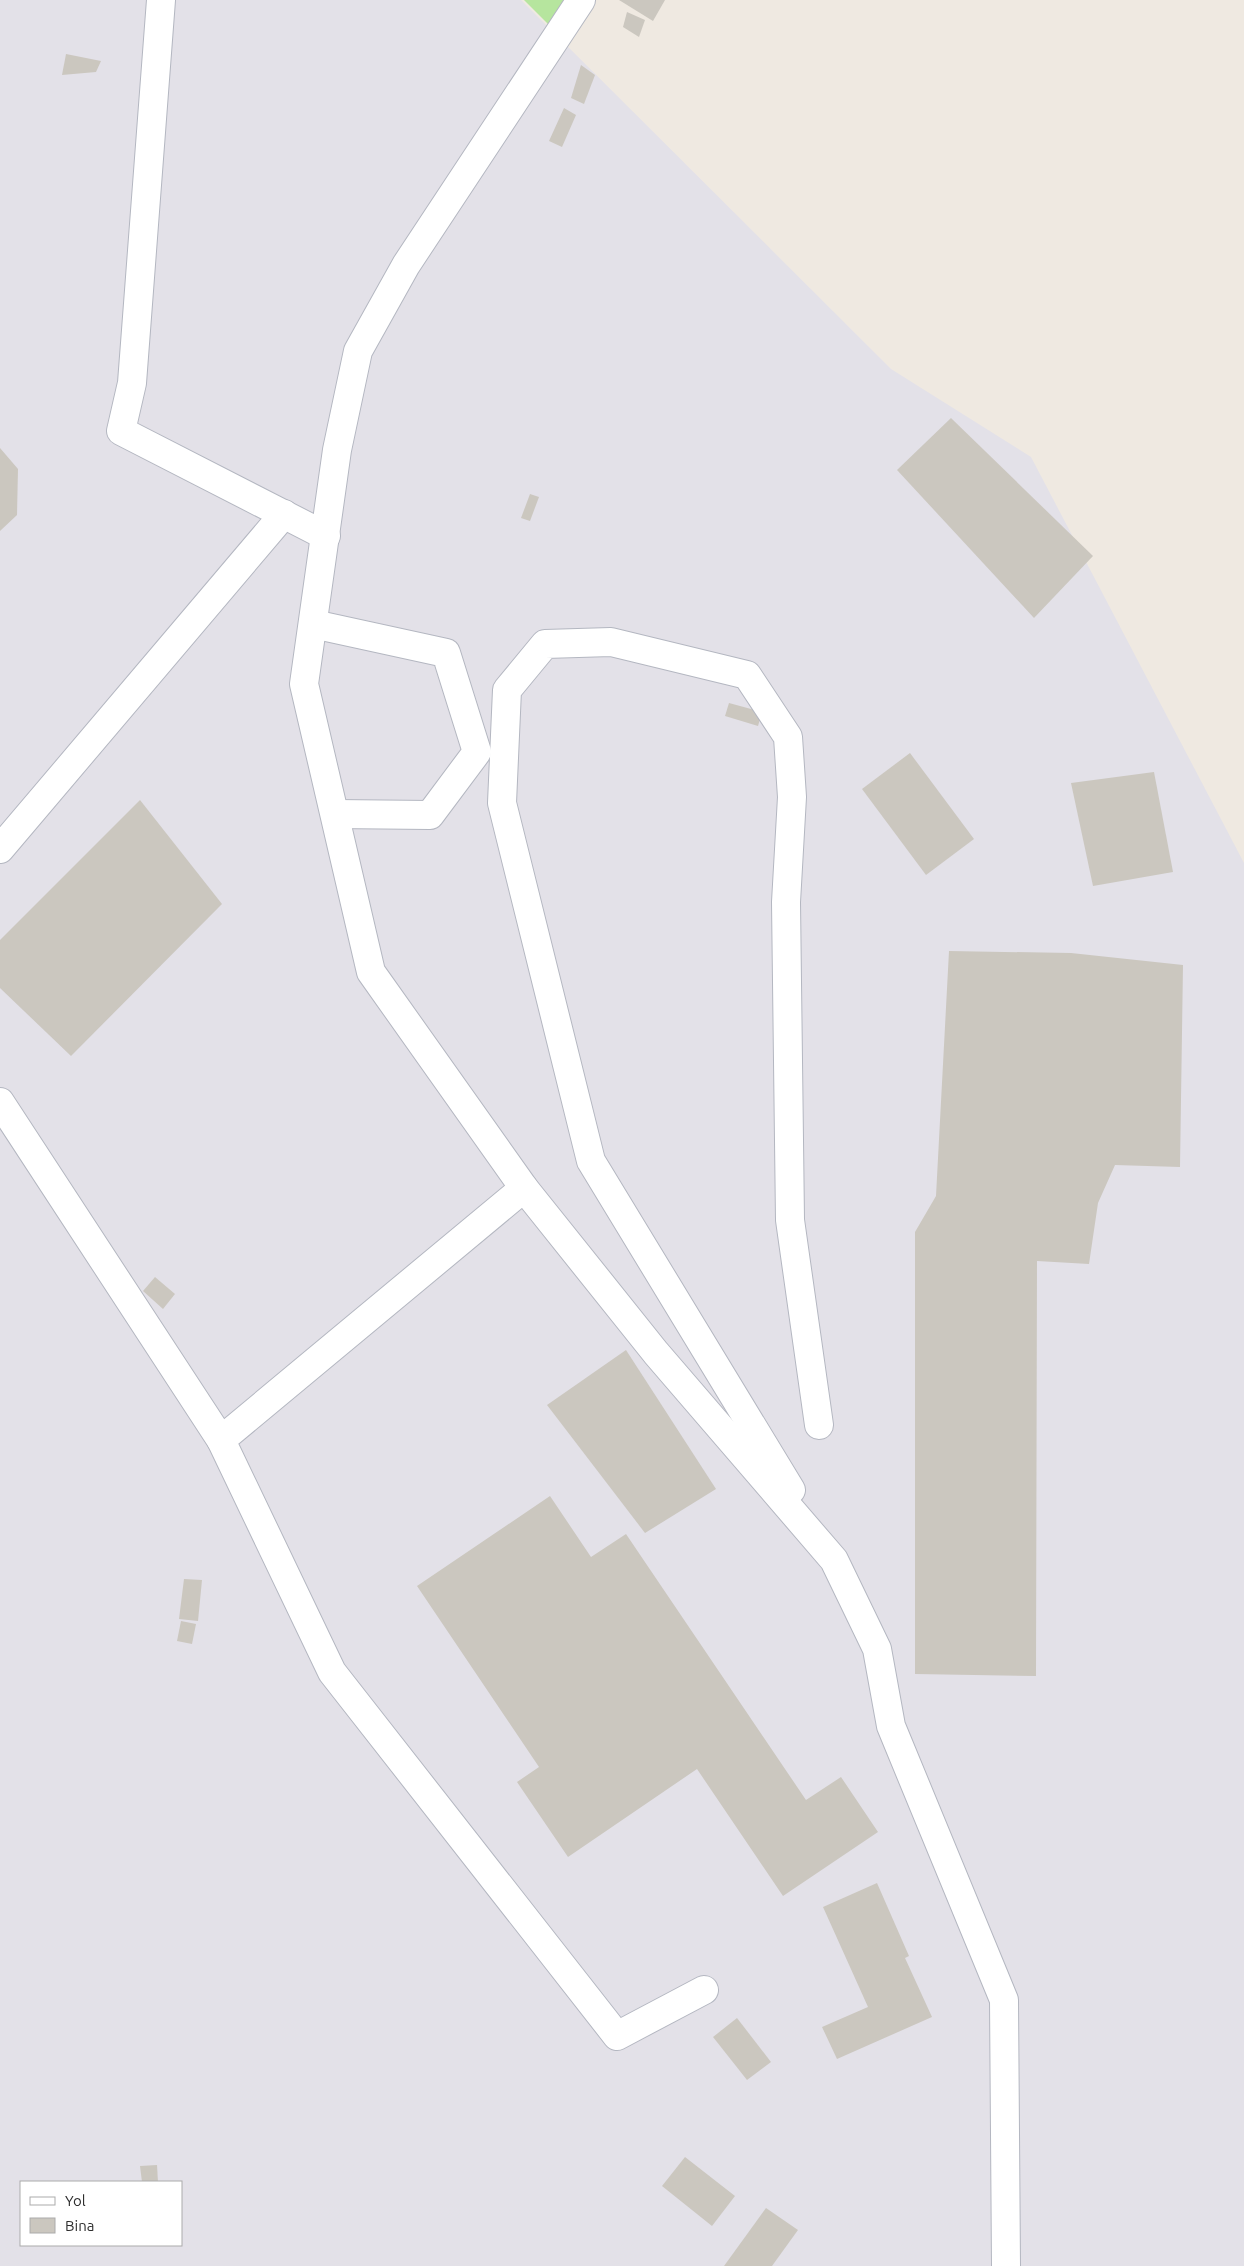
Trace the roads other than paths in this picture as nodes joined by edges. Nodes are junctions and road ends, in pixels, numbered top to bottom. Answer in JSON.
{"nodes":[{"id":1,"x":161,"y":0,"type":"edge"},
{"id":2,"x":581,"y":0,"type":"edge"},
{"id":3,"x":284,"y":514,"type":"junction"},
{"id":4,"x":326,"y":536,"type":"junction"},
{"id":5,"x":313,"y":624,"type":"junction"},
{"id":6,"x":335,"y":814,"type":"junction"},
{"id":7,"x":0,"y":849,"type":"edge"},
{"id":8,"x":0,"y":1102,"type":"edge"},
{"id":9,"x":524,"y":1188,"type":"junction"},
{"id":10,"x":819,"y":1425,"type":"dead end"},
{"id":11,"x":221,"y":1440,"type":"junction"},
{"id":12,"x":834,"y":1560,"type":"junction"},
{"id":13,"x":704,"y":1990,"type":"dead end"},
{"id":14,"x":1006,"y":2266,"type":"edge"}],
"edges":[{"from":1,"to":3,"type":"street"},
{"from":2,"to":4,"type":"street"},
{"from":3,"to":4,"type":"street"},
{"from":3,"to":7,"type":"street"},
{"from":4,"to":5,"type":"street"},
{"from":5,"to":6,"type":"street"},
{"from":5,"to":6,"type":"street"},
{"from":6,"to":9,"type":"street"},
{"from":8,"to":11,"type":"street"},
{"from":9,"to":11,"type":"street"},
{"from":9,"to":12,"type":"street"},
{"from":10,"to":12,"type":"street"},
{"from":11,"to":13,"type":"street"},
{"from":12,"to":14,"type":"street"}]}
